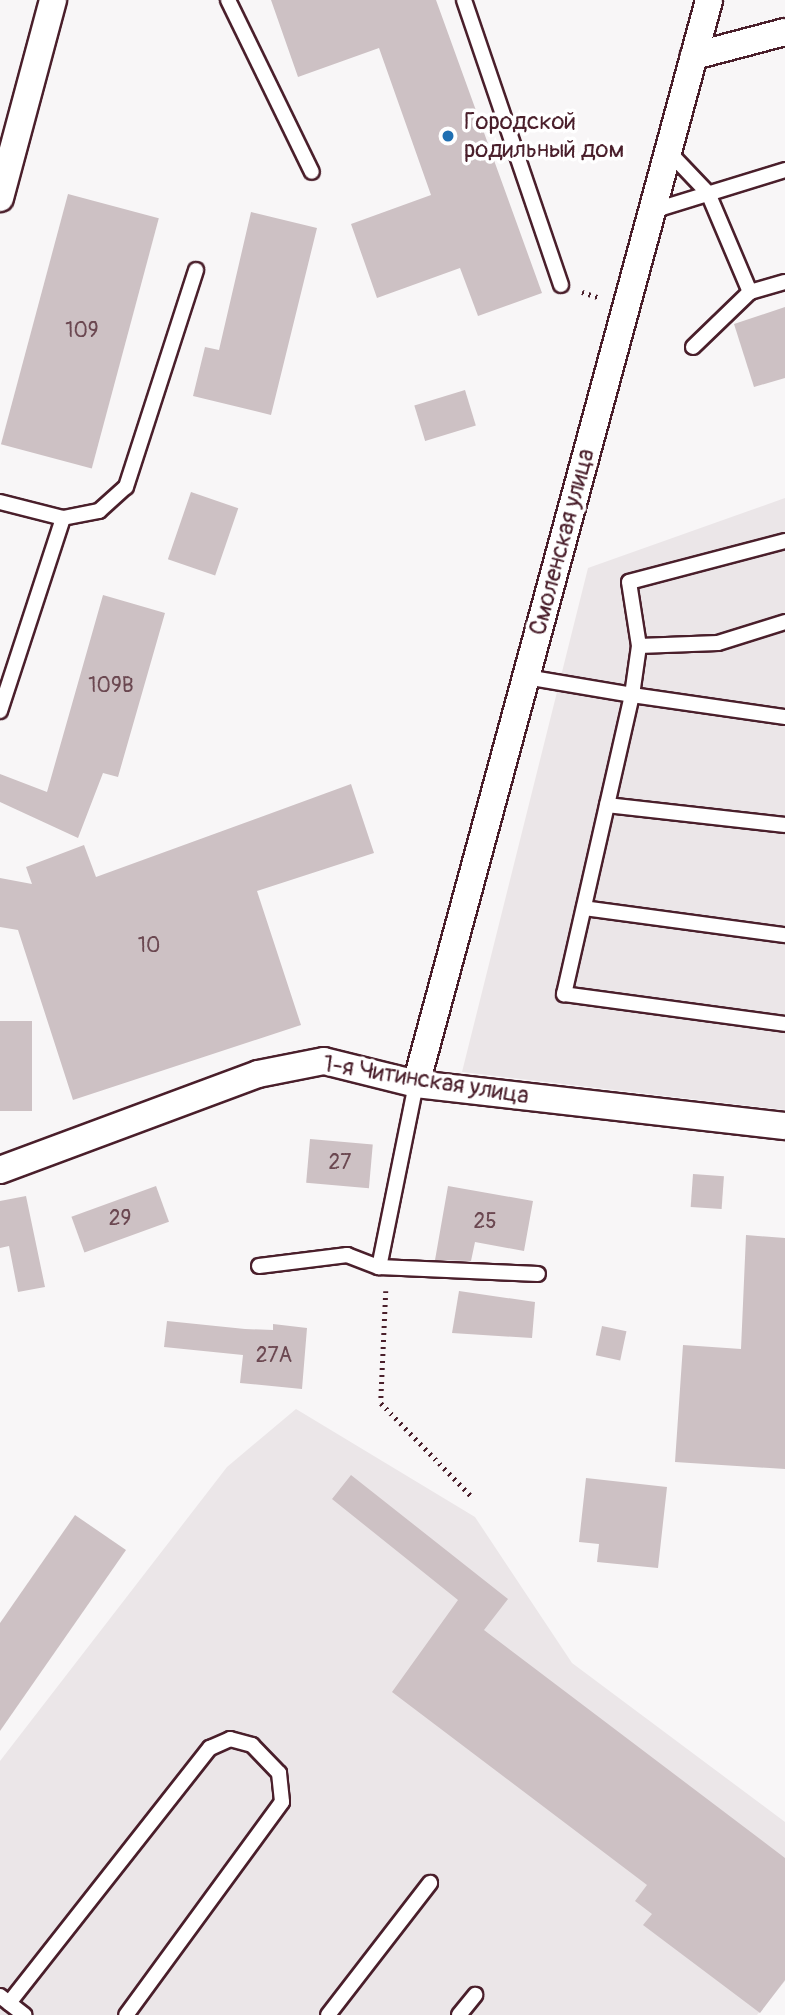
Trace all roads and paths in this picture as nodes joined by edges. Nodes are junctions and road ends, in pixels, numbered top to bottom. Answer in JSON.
{"nodes":[{"id":1,"x":54,"y":0,"type":"edge"},
{"id":2,"x":228,"y":0,"type":"edge"},
{"id":3,"x":464,"y":0,"type":"edge"},
{"id":4,"x":709,"y":0,"type":"edge"},
{"id":5,"x":785,"y":32,"type":"edge"},
{"id":6,"x":694,"y":57,"type":"junction"},
{"id":7,"x":668,"y":151,"type":"junction"},
{"id":8,"x":785,"y":170,"type":"edge"},
{"id":9,"x":312,"y":172,"type":"dead end"},
{"id":10,"x":2,"y":181,"type":"edge"},
{"id":11,"x":708,"y":194,"type":"junction"},
{"id":12,"x":652,"y":211,"type":"junction"},
{"id":13,"x":196,"y":270,"type":"dead end"},
{"id":14,"x":785,"y":282,"type":"edge"},
{"id":15,"x":561,"y":285,"type":"joint"},
{"id":16,"x":750,"y":292,"type":"junction"},
{"id":17,"x":626,"y":308,"type":"junction"},
{"id":18,"x":693,"y":346,"type":"dead end"},
{"id":19,"x":0,"y":502,"type":"edge"},
{"id":20,"x":64,"y":518,"type":"junction"},
{"id":21,"x":785,"y":541,"type":"edge"},
{"id":22,"x":785,"y":622,"type":"edge"},
{"id":23,"x":639,"y":646,"type":"junction"},
{"id":24,"x":526,"y":677,"type":"junction"},
{"id":25,"x":632,"y":695,"type":"junction"},
{"id":26,"x":0,"y":711,"type":"edge"},
{"id":27,"x":785,"y":717,"type":"edge"},
{"id":28,"x":607,"y":805,"type":"junction"},
{"id":29,"x":785,"y":825,"type":"edge"},
{"id":30,"x":584,"y":908,"type":"junction"},
{"id":31,"x":785,"y":935,"type":"edge"},
{"id":32,"x":785,"y":1024,"type":"edge"},
{"id":33,"x":416,"y":1084,"type":"junction"},
{"id":34,"x":785,"y":1126,"type":"edge"},
{"id":35,"x":0,"y":1170,"type":"edge"},
{"id":36,"x":259,"y":1266,"type":"dead end"},
{"id":37,"x":379,"y":1267,"type":"junction"},
{"id":38,"x":538,"y":1274,"type":"dead end"},
{"id":39,"x":471,"y":1496,"type":"dead end"},
{"id":40,"x":430,"y":1883,"type":"dead end"},
{"id":41,"x":475,"y":1995,"type":"dead end"},
{"id":42,"x":5,"y":2000,"type":"edge"},
{"id":43,"x":24,"y":2015,"type":"edge"},
{"id":44,"x":126,"y":2015,"type":"edge"},
{"id":45,"x":328,"y":2015,"type":"edge"},
{"id":46,"x":459,"y":2015,"type":"edge"}],
"edges":[{"from":1,"to":10,"type":"street"},
{"from":2,"to":9,"type":"lane"},
{"from":3,"to":15,"type":"lane"},
{"from":4,"to":6,"type":"street","name":"Смоленская улица"},
{"from":5,"to":6,"type":"street"},
{"from":6,"to":7,"type":"street","name":"Смоленская улица"},
{"from":7,"to":11,"type":"lane"},
{"from":7,"to":12,"type":"street","name":"Смоленская улица"},
{"from":8,"to":11,"type":"lane"},
{"from":11,"to":12,"type":"lane"},
{"from":11,"to":16,"type":"lane"},
{"from":12,"to":17,"type":"street","name":"Смоленская улица"},
{"from":13,"to":20,"type":"lane"},
{"from":14,"to":16,"type":"lane"},
{"from":15,"to":17,"type":"path"},
{"from":16,"to":18,"type":"lane"},
{"from":17,"to":24,"type":"street","name":"Смоленская улица"},
{"from":19,"to":20,"type":"lane"},
{"from":20,"to":26,"type":"lane"},
{"from":21,"to":23,"type":"lane"},
{"from":22,"to":23,"type":"lane"},
{"from":23,"to":25,"type":"lane"},
{"from":24,"to":25,"type":"lane"},
{"from":24,"to":33,"type":"street","name":"Смоленская улица"},
{"from":25,"to":27,"type":"lane"},
{"from":25,"to":28,"type":"lane"},
{"from":28,"to":29,"type":"lane"},
{"from":28,"to":30,"type":"lane"},
{"from":30,"to":31,"type":"lane"},
{"from":30,"to":32,"type":"lane"},
{"from":33,"to":34,"type":"street","name":"1-я Читинская улица"},
{"from":33,"to":35,"type":"street","name":"1-я Читинская улица"},
{"from":33,"to":37,"type":"lane"},
{"from":36,"to":37,"type":"lane"},
{"from":37,"to":38,"type":"lane"},
{"from":37,"to":39,"type":"path"},
{"from":40,"to":45,"type":"lane"},
{"from":41,"to":46,"type":"lane"},
{"from":42,"to":43,"type":"lane"},
{"from":42,"to":44,"type":"lane"}]}
